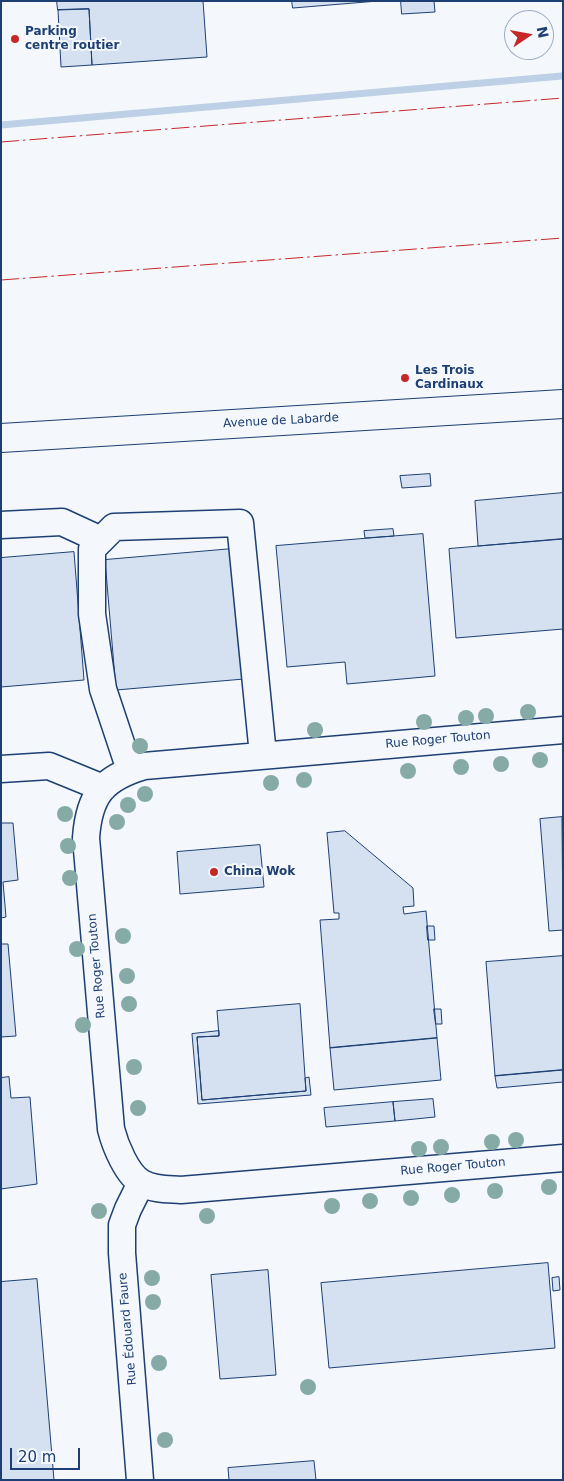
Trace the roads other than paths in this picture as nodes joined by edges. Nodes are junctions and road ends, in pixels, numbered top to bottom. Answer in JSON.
{"nodes":[{"id":1,"x":562,"y":404,"type":"edge"},
{"id":2,"x":1,"y":438,"type":"edge"},
{"id":3,"x":1,"y":526,"type":"edge"},
{"id":4,"x":101,"y":540,"type":"junction"},
{"id":5,"x":563,"y":730,"type":"edge"},
{"id":6,"x":263,"y":755,"type":"junction"},
{"id":7,"x":1,"y":769,"type":"edge"},
{"id":8,"x":130,"y":770,"type":"junction"},
{"id":9,"x":103,"y":788,"type":"junction"},
{"id":10,"x":563,"y":1158,"type":"edge"},
{"id":11,"x":141,"y":1183,"type":"junction"},
{"id":12,"x":140,"y":1480,"type":"edge"}],
"edges":[{"from":1,"to":2,"type":"main road","name":"Avenue de Labarde"},
{"from":3,"to":4,"type":"street"},
{"from":4,"to":6,"type":"street"},
{"from":4,"to":8,"type":"street"},
{"from":5,"to":6,"type":"street","name":"Rue Roger Touton"},
{"from":6,"to":8,"type":"street","name":"Rue Roger Touton"},
{"from":7,"to":9,"type":"street"},
{"from":8,"to":9,"type":"street","name":"Rue Roger Touton"},
{"from":9,"to":11,"type":"street","name":"Rue Roger Touton"},
{"from":10,"to":11,"type":"street","name":"Rue Roger Touton"},
{"from":11,"to":12,"type":"street","name":"Rue Édouard Faure"}]}
